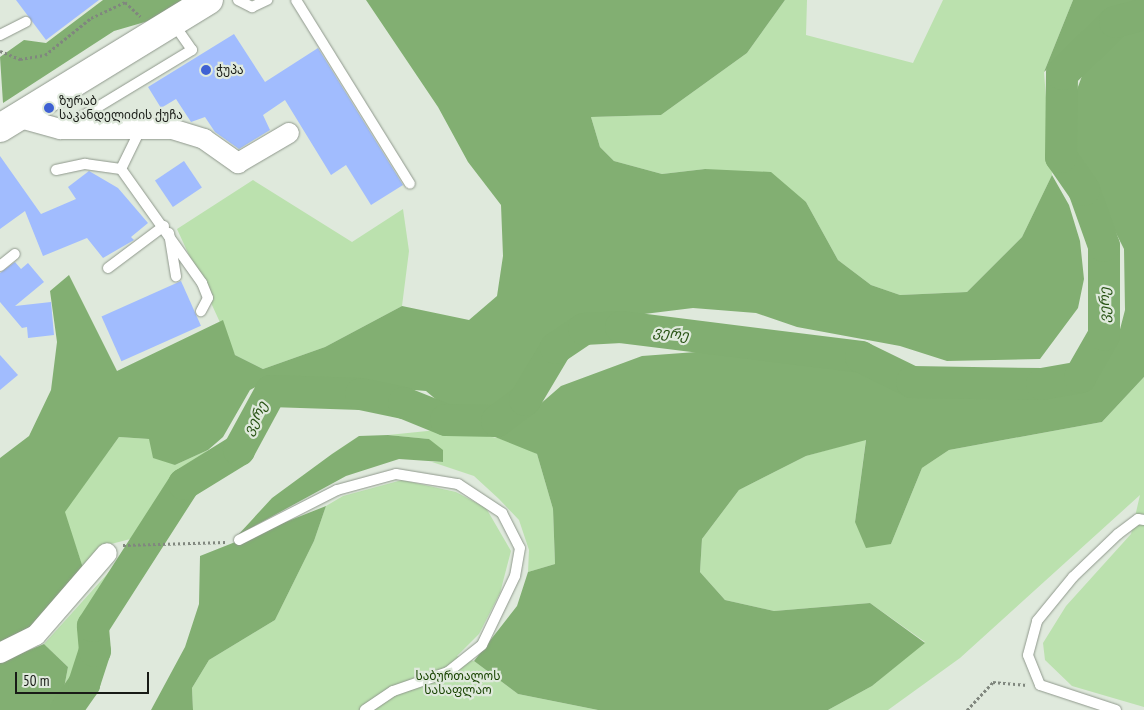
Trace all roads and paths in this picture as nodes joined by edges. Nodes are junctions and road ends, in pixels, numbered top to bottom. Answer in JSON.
{"nodes":[{"id":1,"x":209,"y":0,"type":"edge"},
{"id":2,"x":238,"y":0,"type":"edge"},
{"id":3,"x":267,"y":0,"type":"edge"},
{"id":4,"x":296,"y":0,"type":"edge"},
{"id":5,"x":124,"y":1,"type":"edge"},
{"id":6,"x":135,"y":8,"type":"dead end"},
{"id":7,"x":26,"y":22,"type":"dead end"},
{"id":8,"x":172,"y":22,"type":"junction"},
{"id":9,"x":0,"y":34,"type":"edge"},
{"id":10,"x":0,"y":52,"type":"edge"},
{"id":11,"x":10,"y":118,"type":"edge"},
{"id":12,"x":142,"y":127,"type":"junction"},
{"id":13,"x":60,"y":129,"type":"junction"},
{"id":14,"x":289,"y":133,"type":"dead end"},
{"id":15,"x":121,"y":169,"type":"junction"},
{"id":16,"x":56,"y":170,"type":"dead end"},
{"id":17,"x":410,"y":184,"type":"dead end"},
{"id":18,"x":166,"y":230,"type":"junction"},
{"id":19,"x":15,"y":254,"type":"dead end"},
{"id":20,"x":0,"y":266,"type":"edge"},
{"id":21,"x":108,"y":268,"type":"dead end"},
{"id":22,"x":176,"y":276,"type":"dead end"},
{"id":23,"x":201,"y":311,"type":"dead end"},
{"id":24,"x":1144,"y":520,"type":"edge"},
{"id":25,"x":239,"y":540,"type":"joint"},
{"id":26,"x":107,"y":553,"type":"joint"},
{"id":27,"x":0,"y":653,"type":"edge"},
{"id":28,"x":1040,"y":685,"type":"junction"},
{"id":29,"x":365,"y":710,"type":"edge"},
{"id":30,"x":967,"y":710,"type":"edge"},
{"id":31,"x":1116,"y":710,"type":"edge"}],
"edges":[{"from":1,"to":8,"type":"main road"},
{"from":2,"to":3,"type":"lane"},
{"from":4,"to":17,"type":"lane"},
{"from":5,"to":6,"type":"path"},
{"from":5,"to":10,"type":"path"},
{"from":7,"to":9,"type":"lane"},
{"from":8,"to":11,"type":"main road"},
{"from":8,"to":13,"type":"lane"},
{"from":11,"to":13,"type":"street"},
{"from":12,"to":13,"type":"street"},
{"from":12,"to":14,"type":"street"},
{"from":12,"to":15,"type":"lane"},
{"from":15,"to":16,"type":"lane"},
{"from":15,"to":18,"type":"lane"},
{"from":18,"to":21,"type":"lane"},
{"from":18,"to":22,"type":"lane"},
{"from":18,"to":23,"type":"lane"},
{"from":19,"to":20,"type":"lane"},
{"from":24,"to":28,"type":"lane"},
{"from":25,"to":26,"type":"path"},
{"from":25,"to":29,"type":"lane"},
{"from":26,"to":27,"type":"street"},
{"from":28,"to":30,"type":"path"},
{"from":28,"to":31,"type":"lane"}]}
